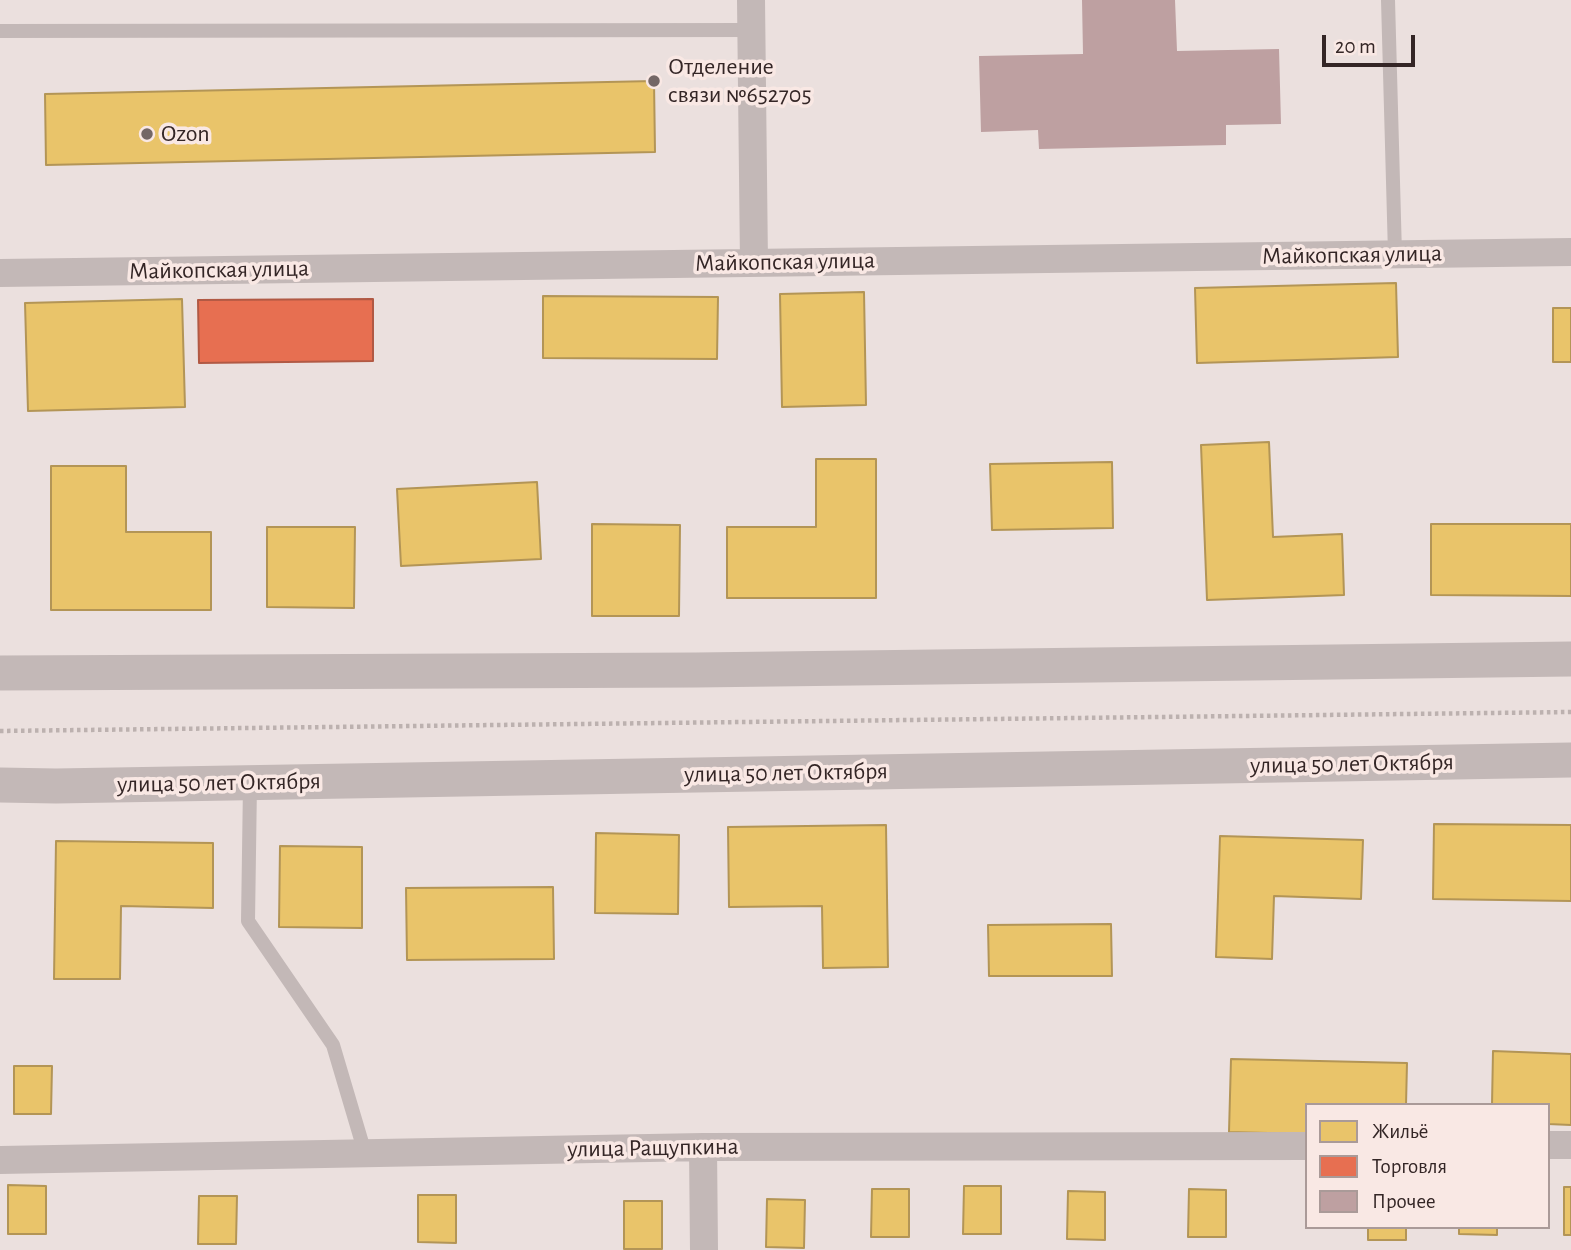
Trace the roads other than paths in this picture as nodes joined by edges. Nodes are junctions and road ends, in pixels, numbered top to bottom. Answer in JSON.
{"nodes":[{"id":1,"x":751,"y":0,"type":"edge"},
{"id":2,"x":1388,"y":0,"type":"edge"},
{"id":3,"x":751,"y":30,"type":"junction"},
{"id":4,"x":0,"y":32,"type":"edge"},
{"id":5,"x":1571,"y":252,"type":"edge"},
{"id":6,"x":1395,"y":254,"type":"junction"},
{"id":7,"x":754,"y":263,"type":"junction"},
{"id":8,"x":0,"y":273,"type":"edge"},
{"id":9,"x":1571,"y":659,"type":"edge"},
{"id":10,"x":0,"y":673,"type":"edge"},
{"id":11,"x":1571,"y":760,"type":"edge"},
{"id":12,"x":250,"y":782,"type":"junction"},
{"id":13,"x":0,"y":785,"type":"edge"},
{"id":14,"x":1550,"y":1145,"type":"edge"},
{"id":15,"x":1571,"y":1145,"type":"edge"},
{"id":16,"x":1305,"y":1146,"type":"edge"},
{"id":17,"x":703,"y":1147,"type":"junction"},
{"id":18,"x":365,"y":1153,"type":"junction"},
{"id":19,"x":0,"y":1160,"type":"edge"},
{"id":20,"x":704,"y":1250,"type":"edge"}],
"edges":[{"from":1,"to":3,"type":"street"},
{"from":2,"to":6,"type":"lane"},
{"from":3,"to":4,"type":"lane"},
{"from":3,"to":7,"type":"street"},
{"from":5,"to":6,"type":"street","name":"Майкопская улица"},
{"from":6,"to":7,"type":"street","name":"Майкопская улица"},
{"from":7,"to":8,"type":"street","name":"Майкопская улица"},
{"from":9,"to":10,"type":"street"},
{"from":11,"to":12,"type":"street","name":"улица 50 лет Октября"},
{"from":12,"to":13,"type":"street","name":"улица 50 лет Октября"},
{"from":12,"to":18,"type":"lane"},
{"from":14,"to":15,"type":"street"},
{"from":16,"to":17,"type":"street","name":"улица Ращупкина"},
{"from":17,"to":18,"type":"street","name":"улица Ращупкина"},
{"from":17,"to":20,"type":"street"},
{"from":18,"to":19,"type":"street","name":"улица Ращупкина"}]}
